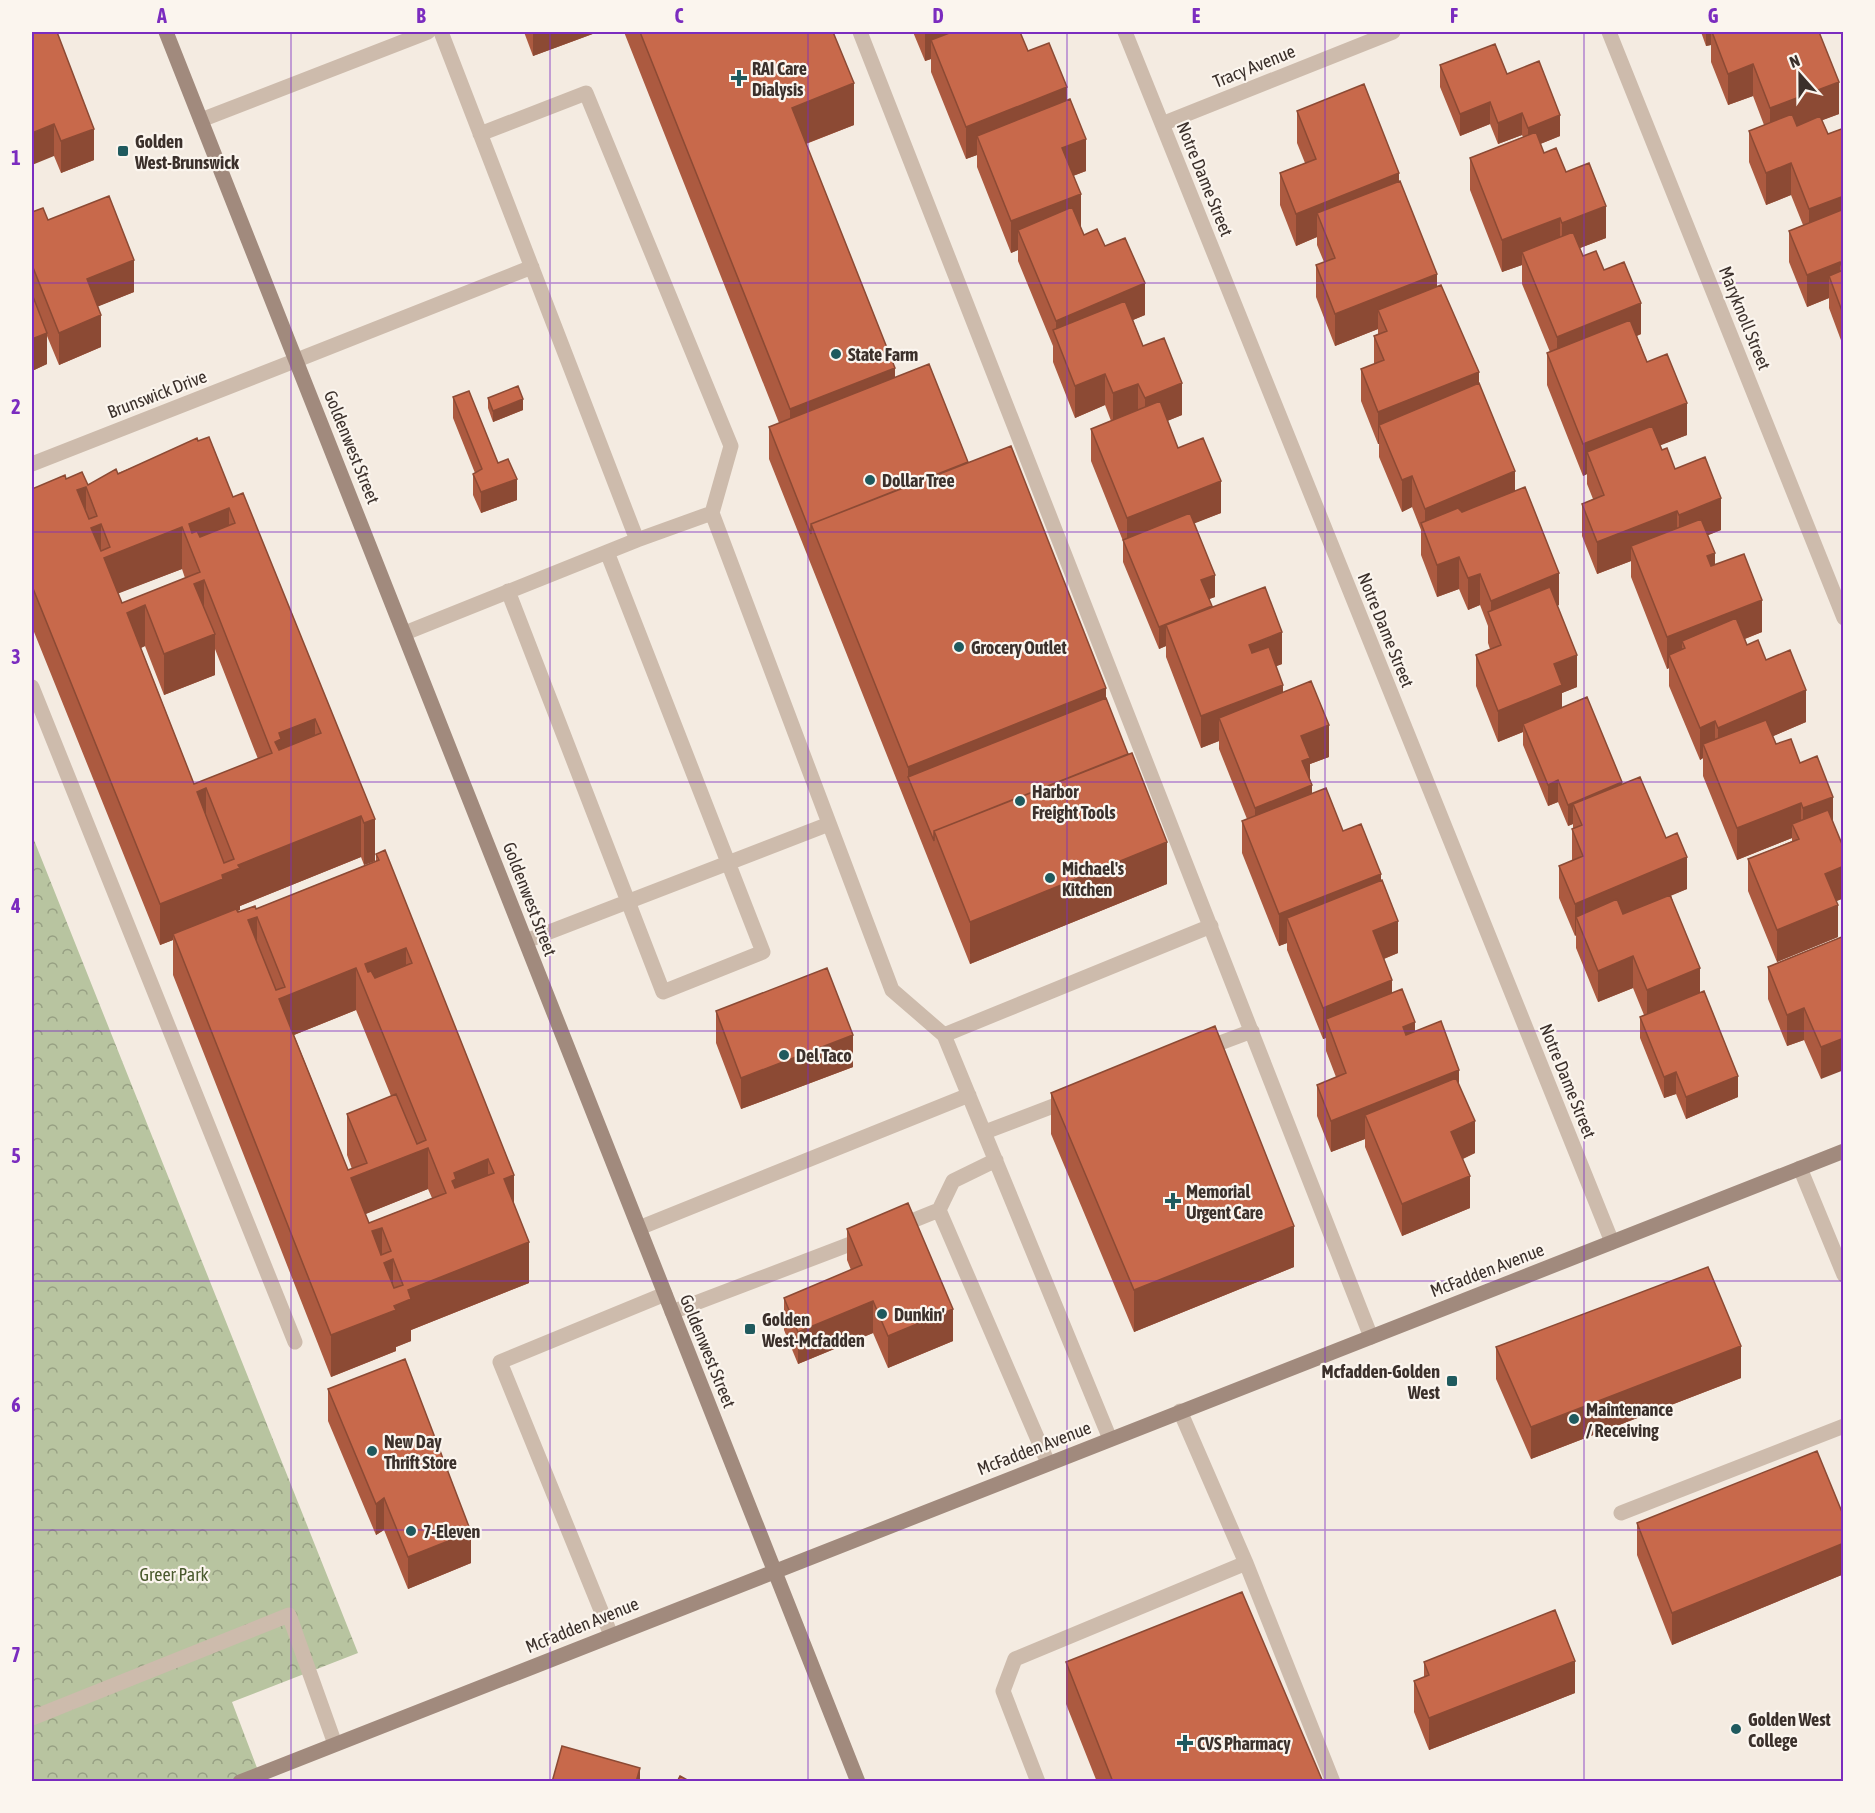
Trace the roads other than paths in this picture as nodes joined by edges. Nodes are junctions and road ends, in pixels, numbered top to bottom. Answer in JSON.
{"nodes":[{"id":1,"x":166,"y":32,"type":"edge"},
{"id":2,"x":425,"y":32,"type":"edge"},
{"id":3,"x":441,"y":32,"type":"edge"},
{"id":4,"x":860,"y":32,"type":"edge"},
{"id":5,"x":1125,"y":32,"type":"edge"},
{"id":6,"x":1393,"y":32,"type":"edge"},
{"id":7,"x":1609,"y":32,"type":"edge"},
{"id":8,"x":201,"y":120,"type":"junction"},
{"id":9,"x":1162,"y":124,"type":"junction"},
{"id":10,"x":480,"y":134,"type":"junction"},
{"id":11,"x":532,"y":267,"type":"junction"},
{"id":12,"x":297,"y":360,"type":"junction"},
{"id":13,"x":32,"y":464,"type":"edge"},
{"id":14,"x":712,"y":513,"type":"junction"},
{"id":15,"x":637,"y":540,"type":"junction"},
{"id":16,"x":607,"y":552,"type":"junction"},
{"id":17,"x":508,"y":591,"type":"junction"},
{"id":18,"x":1844,"y":618,"type":"edge"},
{"id":19,"x":405,"y":633,"type":"junction"},
{"id":20,"x":32,"y":687,"type":"edge"},
{"id":21,"x":829,"y":824,"type":"junction"},
{"id":22,"x":729,"y":862,"type":"junction"},
{"id":23,"x":628,"y":902,"type":"junction"},
{"id":24,"x":1211,"y":926,"type":"junction"},
{"id":25,"x":526,"y":941,"type":"junction"},
{"id":26,"x":1252,"y":1031,"type":"junction"},
{"id":27,"x":944,"y":1035,"type":"junction"},
{"id":28,"x":1185,"y":1056,"type":"edge"},
{"id":29,"x":1085,"y":1094,"type":"edge"},
{"id":30,"x":969,"y":1095,"type":"junction"},
{"id":31,"x":985,"y":1132,"type":"junction"},
{"id":32,"x":1844,"y":1151,"type":"edge"},
{"id":33,"x":996,"y":1160,"type":"junction"},
{"id":34,"x":1800,"y":1168,"type":"junction"},
{"id":35,"x":939,"y":1210,"type":"junction"},
{"id":36,"x":639,"y":1228,"type":"junction"},
{"id":37,"x":1612,"y":1242,"type":"junction"},
{"id":38,"x":1844,"y":1275,"type":"edge"},
{"id":39,"x":665,"y":1294,"type":"junction"},
{"id":40,"x":672,"y":1312,"type":"junction"},
{"id":41,"x":1371,"y":1337,"type":"junction"},
{"id":42,"x":295,"y":1342,"type":"dead end"},
{"id":43,"x":1180,"y":1411,"type":"junction"},
{"id":44,"x":1844,"y":1426,"type":"edge"},
{"id":45,"x":1110,"y":1439,"type":"junction"},
{"id":46,"x":1048,"y":1463,"type":"junction"},
{"id":47,"x":1622,"y":1513,"type":"dead end"},
{"id":48,"x":1246,"y":1563,"type":"junction"},
{"id":49,"x":773,"y":1571,"type":"junction"},
{"id":50,"x":611,"y":1635,"type":"junction"},
{"id":51,"x":32,"y":1718,"type":"edge"},
{"id":52,"x":335,"y":1744,"type":"junction"},
{"id":53,"x":240,"y":1782,"type":"edge"},
{"id":54,"x":858,"y":1782,"type":"edge"},
{"id":55,"x":1038,"y":1782,"type":"edge"},
{"id":56,"x":1333,"y":1782,"type":"edge"}],
"edges":[{"from":1,"to":8,"type":"main road","name":"Goldenwest Street"},
{"from":2,"to":8,"type":"street"},
{"from":3,"to":10,"type":"street"},
{"from":4,"to":24,"type":"street"},
{"from":5,"to":9,"type":"street","name":"Notre Dame Street"},
{"from":6,"to":9,"type":"street","name":"Tracy Avenue"},
{"from":7,"to":18,"type":"street","name":"Maryknoll Street"},
{"from":8,"to":12,"type":"main road","name":"Goldenwest Street"},
{"from":9,"to":37,"type":"street","name":"Notre Dame Street"},
{"from":10,"to":11,"type":"street"},
{"from":10,"to":14,"type":"street"},
{"from":11,"to":12,"type":"street","name":"Brunswick Drive"},
{"from":11,"to":15,"type":"street"},
{"from":12,"to":13,"type":"street","name":"Brunswick Drive"},
{"from":12,"to":19,"type":"main road","name":"Goldenwest Street"},
{"from":14,"to":15,"type":"street"},
{"from":14,"to":21,"type":"street"},
{"from":15,"to":16,"type":"street"},
{"from":16,"to":17,"type":"street"},
{"from":16,"to":22,"type":"street"},
{"from":17,"to":19,"type":"street"},
{"from":17,"to":23,"type":"street"},
{"from":19,"to":25,"type":"main road","name":"Goldenwest Street"},
{"from":20,"to":42,"type":"street"},
{"from":21,"to":22,"type":"street"},
{"from":21,"to":27,"type":"street"},
{"from":22,"to":23,"type":"street"},
{"from":22,"to":23,"type":"street"},
{"from":23,"to":25,"type":"street"},
{"from":24,"to":26,"type":"street"},
{"from":24,"to":27,"type":"street"},
{"from":25,"to":36,"type":"main road","name":"Goldenwest Street"},
{"from":26,"to":28,"type":"street"},
{"from":26,"to":41,"type":"street"},
{"from":27,"to":30,"type":"street"},
{"from":29,"to":31,"type":"street"},
{"from":30,"to":31,"type":"street"},
{"from":30,"to":36,"type":"street"},
{"from":31,"to":33,"type":"street"},
{"from":32,"to":34,"type":"main road","name":"McFadden Avenue"},
{"from":33,"to":35,"type":"street"},
{"from":33,"to":45,"type":"street"},
{"from":34,"to":37,"type":"main road","name":"McFadden Avenue"},
{"from":34,"to":38,"type":"street"},
{"from":35,"to":40,"type":"street"},
{"from":35,"to":46,"type":"street"},
{"from":36,"to":39,"type":"main road","name":"Goldenwest Street"},
{"from":37,"to":41,"type":"main road","name":"McFadden Avenue"},
{"from":39,"to":40,"type":"main road","name":"Goldenwest Street"},
{"from":39,"to":50,"type":"street"},
{"from":40,"to":49,"type":"main road","name":"Goldenwest Street"},
{"from":41,"to":43,"type":"main road","name":"McFadden Avenue"},
{"from":43,"to":45,"type":"main road","name":"McFadden Avenue"},
{"from":43,"to":48,"type":"street"},
{"from":44,"to":47,"type":"street"},
{"from":45,"to":46,"type":"main road","name":"McFadden Avenue"},
{"from":46,"to":49,"type":"main road","name":"McFadden Avenue"},
{"from":48,"to":55,"type":"street"},
{"from":48,"to":56,"type":"street"},
{"from":49,"to":50,"type":"main road","name":"McFadden Avenue"},
{"from":49,"to":54,"type":"main road","name":"Goldenwest Street"},
{"from":50,"to":52,"type":"main road","name":"McFadden Avenue"},
{"from":51,"to":52,"type":"street"},
{"from":52,"to":53,"type":"main road","name":"McFadden Avenue"}]}
